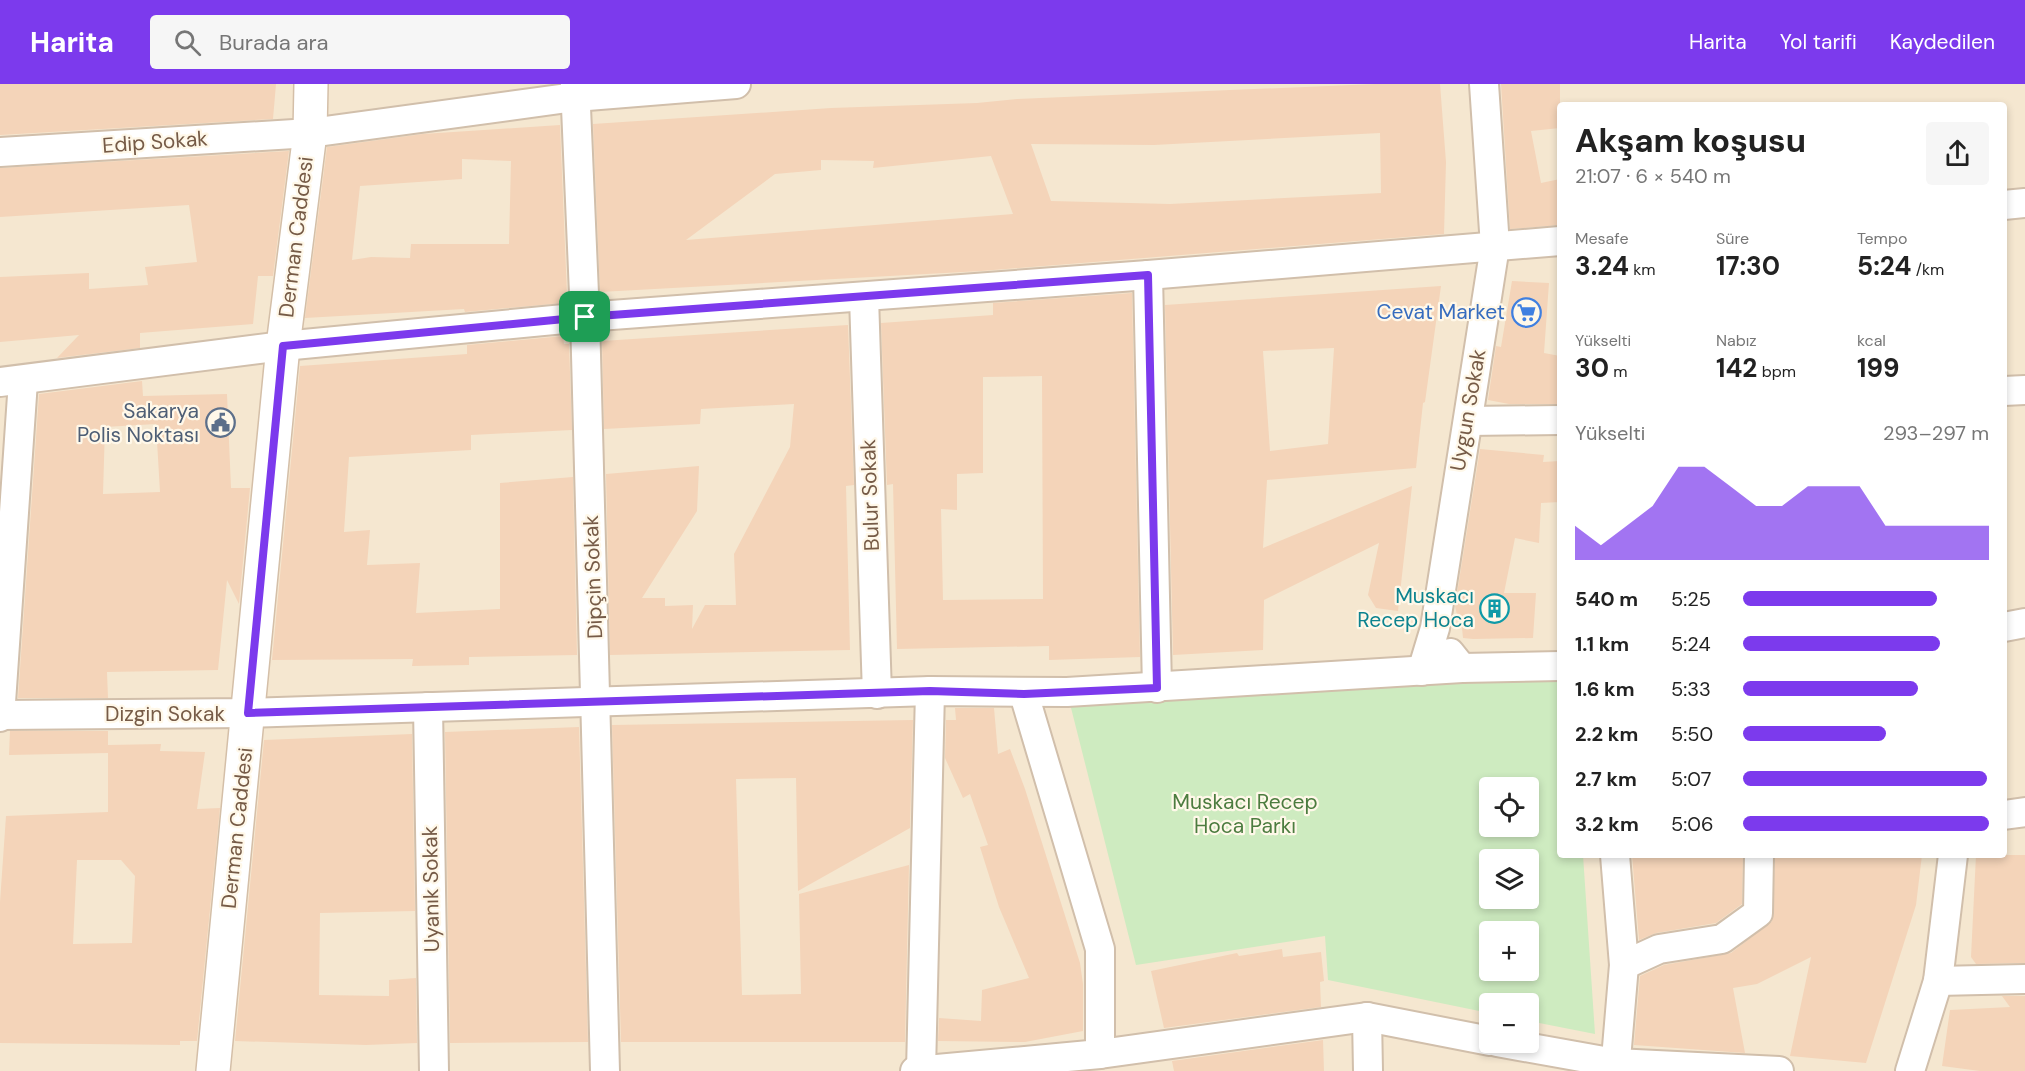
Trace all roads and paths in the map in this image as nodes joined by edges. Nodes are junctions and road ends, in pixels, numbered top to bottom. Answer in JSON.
{"nodes":[{"id":1,"x":311,"y":84,"type":"edge"},
{"id":2,"x":736,"y":84,"type":"edge"},
{"id":3,"x":1484,"y":84,"type":"edge"},
{"id":4,"x":575,"y":90,"type":"edge"},
{"id":5,"x":310,"y":133,"type":"junction"},
{"id":6,"x":0,"y":152,"type":"edge"},
{"id":7,"x":2025,"y":203,"type":"edge"},
{"id":8,"x":2007,"y":205,"type":"edge"},
{"id":9,"x":1557,"y":241,"type":"edge"},
{"id":10,"x":1495,"y":246,"type":"junction"},
{"id":11,"x":1148,"y":275,"type":"junction"},
{"id":12,"x":864,"y":297,"type":"junction"},
{"id":13,"x":585,"y":317,"type":"junction"},
{"id":14,"x":283,"y":346,"type":"junction"},
{"id":15,"x":11,"y":381,"type":"edge"},
{"id":16,"x":2025,"y":390,"type":"edge"},
{"id":17,"x":2007,"y":391,"type":"edge"},
{"id":18,"x":1557,"y":420,"type":"edge"},
{"id":19,"x":1468,"y":421,"type":"junction"},
{"id":20,"x":2025,"y":623,"type":"edge"},
{"id":21,"x":2007,"y":626,"type":"edge"},
{"id":22,"x":1435,"y":628,"type":"junction"},
{"id":23,"x":1557,"y":666,"type":"edge"},
{"id":24,"x":1462,"y":668,"type":"junction"},
{"id":25,"x":1422,"y":671,"type":"junction"},
{"id":26,"x":1157,"y":688,"type":"junction"},
{"id":27,"x":930,"y":691,"type":"junction"},
{"id":28,"x":877,"y":694,"type":"junction"},
{"id":29,"x":1024,"y":694,"type":"junction"},
{"id":30,"x":596,"y":702,"type":"junction"},
{"id":31,"x":428,"y":707,"type":"junction"},
{"id":32,"x":248,"y":713,"type":"junction"},
{"id":33,"x":0,"y":716,"type":"edge"},
{"id":34,"x":2025,"y":812,"type":"edge"},
{"id":35,"x":2007,"y":815,"type":"edge"},
{"id":36,"x":1615,"y":858,"type":"edge"},
{"id":37,"x":1759,"y":858,"type":"edge"},
{"id":38,"x":1953,"y":858,"type":"edge"},
{"id":39,"x":1624,"y":966,"type":"junction"},
{"id":40,"x":2025,"y":980,"type":"edge"},
{"id":41,"x":1938,"y":981,"type":"junction"},
{"id":42,"x":1367,"y":1017,"type":"junction"},
{"id":43,"x":1479,"y":1039,"type":"edge"},
{"id":44,"x":1539,"y":1051,"type":"edge"},
{"id":45,"x":1100,"y":1054,"type":"junction"},
{"id":46,"x":1142,"y":1060,"type":"edge"},
{"id":47,"x":1615,"y":1067,"type":"edge"},
{"id":48,"x":213,"y":1071,"type":"edge"},
{"id":49,"x":434,"y":1071,"type":"edge"},
{"id":50,"x":606,"y":1071,"type":"edge"},
{"id":51,"x":915,"y":1071,"type":"edge"},
{"id":52,"x":921,"y":1071,"type":"edge"},
{"id":53,"x":1368,"y":1071,"type":"edge"},
{"id":54,"x":1779,"y":1071,"type":"edge"},
{"id":55,"x":1910,"y":1071,"type":"edge"}],
"edges":[{"from":1,"to":5,"type":"main road","name":"Derman Caddesi"},
{"from":2,"to":4,"type":"street","name":"Edip Sokak"},
{"from":3,"to":10,"type":"street","name":"Uygun Sokak"},
{"from":4,"to":5,"type":"street","name":"Edip Sokak"},
{"from":4,"to":13,"type":"street","name":"Dipçin Sokak"},
{"from":5,"to":6,"type":"street","name":"Edip Sokak"},
{"from":5,"to":14,"type":"main road","name":"Derman Caddesi"},
{"from":7,"to":8,"type":"street"},
{"from":9,"to":10,"type":"street"},
{"from":10,"to":11,"type":"street"},
{"from":10,"to":19,"type":"street","name":"Uygun Sokak"},
{"from":11,"to":12,"type":"street"},
{"from":11,"to":26,"type":"street"},
{"from":12,"to":13,"type":"street"},
{"from":12,"to":28,"type":"street","name":"Bulur Sokak"},
{"from":13,"to":14,"type":"street"},
{"from":13,"to":30,"type":"street","name":"Dipçin Sokak"},
{"from":14,"to":15,"type":"street"},
{"from":14,"to":32,"type":"main road","name":"Derman Caddesi"},
{"from":15,"to":33,"type":"street"},
{"from":16,"to":17,"type":"street"},
{"from":18,"to":19,"type":"street"},
{"from":19,"to":22,"type":"street","name":"Uygun Sokak"},
{"from":20,"to":21,"type":"street"},
{"from":22,"to":24,"type":"street"},
{"from":22,"to":25,"type":"street","name":"Uygun Sokak"},
{"from":23,"to":24,"type":"street","name":"Dizgin Sokak"},
{"from":24,"to":25,"type":"street","name":"Dizgin Sokak"},
{"from":25,"to":26,"type":"street","name":"Dizgin Sokak"},
{"from":26,"to":29,"type":"street","name":"Dizgin Sokak"},
{"from":27,"to":28,"type":"street","name":"Dizgin Sokak"},
{"from":27,"to":29,"type":"street","name":"Dizgin Sokak"},
{"from":27,"to":52,"type":"street"},
{"from":28,"to":30,"type":"street","name":"Dizgin Sokak"},
{"from":29,"to":45,"type":"street"},
{"from":30,"to":31,"type":"street","name":"Dizgin Sokak"},
{"from":30,"to":50,"type":"street","name":"Dipçin Sokak"},
{"from":31,"to":32,"type":"street","name":"Dizgin Sokak"},
{"from":31,"to":49,"type":"street","name":"Uyanık Sokak"},
{"from":32,"to":33,"type":"street","name":"Dizgin Sokak"},
{"from":32,"to":48,"type":"main road","name":"Derman Caddesi"},
{"from":34,"to":35,"type":"street"},
{"from":36,"to":39,"type":"street"},
{"from":37,"to":39,"type":"street"},
{"from":38,"to":41,"type":"street"},
{"from":39,"to":47,"type":"street"},
{"from":40,"to":41,"type":"street"},
{"from":41,"to":55,"type":"street"},
{"from":42,"to":43,"type":"street"},
{"from":42,"to":46,"type":"street"},
{"from":42,"to":53,"type":"street"},
{"from":44,"to":47,"type":"street"},
{"from":45,"to":46,"type":"street"},
{"from":45,"to":52,"type":"street"},
{"from":47,"to":54,"type":"street"},
{"from":51,"to":52,"type":"street"}]}
